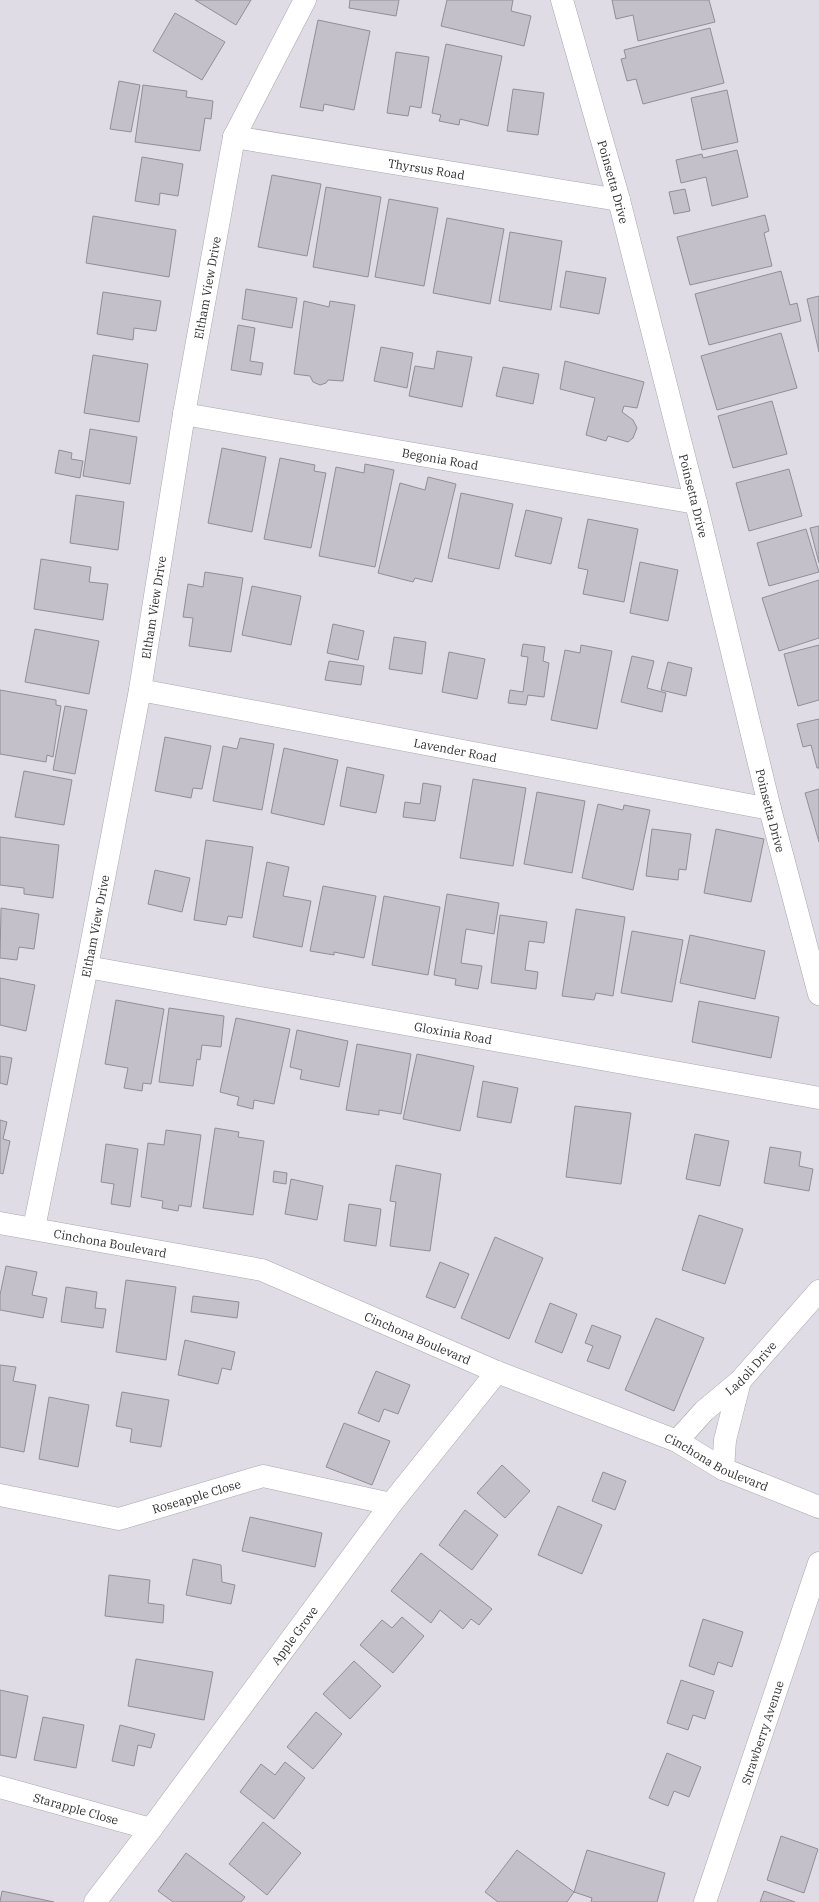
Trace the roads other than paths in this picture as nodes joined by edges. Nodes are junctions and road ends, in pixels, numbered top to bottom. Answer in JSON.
{"nodes":[{"id":1,"x":305,"y":0,"type":"edge"},
{"id":2,"x":562,"y":0,"type":"edge"},
{"id":3,"x":234,"y":137,"type":"junction"},
{"id":4,"x":619,"y":200,"type":"junction"},
{"id":5,"x":184,"y":414,"type":"junction"},
{"id":6,"x":696,"y":503,"type":"junction"},
{"id":7,"x":140,"y":690,"type":"junction"},
{"id":8,"x":770,"y":809,"type":"junction"},
{"id":9,"x":87,"y":968,"type":"junction"},
{"id":10,"x":819,"y":994,"type":"edge"},
{"id":11,"x":819,"y":1098,"type":"edge"},
{"id":12,"x":0,"y":1223,"type":"edge"},
{"id":13,"x":34,"y":1228,"type":"junction"},
{"id":14,"x":819,"y":1291,"type":"edge"},
{"id":15,"x":497,"y":1372,"type":"junction"},
{"id":16,"x":740,"y":1381,"type":"junction"},
{"id":17,"x":678,"y":1441,"type":"junction"},
{"id":18,"x":724,"y":1469,"type":"junction"},
{"id":19,"x":0,"y":1495,"type":"edge"},
{"id":20,"x":391,"y":1504,"type":"junction"},
{"id":21,"x":819,"y":1507,"type":"edge"},
{"id":22,"x":819,"y":1563,"type":"edge"},
{"id":23,"x":0,"y":1787,"type":"edge"},
{"id":24,"x":152,"y":1829,"type":"junction"},
{"id":25,"x":95,"y":1902,"type":"edge"},
{"id":26,"x":705,"y":1902,"type":"edge"}],
"edges":[{"from":1,"to":3,"type":"street","name":"Eltham View Drive"},
{"from":2,"to":4,"type":"street","name":"Poinsetta Drive"},
{"from":3,"to":4,"type":"street","name":"Thyrsus Road"},
{"from":3,"to":5,"type":"street","name":"Eltham View Drive"},
{"from":4,"to":6,"type":"street","name":"Poinsetta Drive"},
{"from":5,"to":6,"type":"street","name":"Begonia Road"},
{"from":5,"to":7,"type":"street","name":"Eltham View Drive"},
{"from":6,"to":8,"type":"street","name":"Poinsetta Drive"},
{"from":7,"to":8,"type":"street","name":"Lavender Road"},
{"from":7,"to":9,"type":"street","name":"Eltham View Drive"},
{"from":8,"to":10,"type":"street","name":"Poinsetta Drive"},
{"from":9,"to":11,"type":"street","name":"Gloxinia Road"},
{"from":9,"to":13,"type":"street","name":"Eltham View Drive"},
{"from":12,"to":13,"type":"street","name":"Cinchona Boulevard"},
{"from":13,"to":15,"type":"street","name":"Cinchona Boulevard"},
{"from":14,"to":16,"type":"street","name":"Ladoli Drive"},
{"from":15,"to":17,"type":"street","name":"Cinchona Boulevard"},
{"from":15,"to":20,"type":"street","name":"Apple Grove"},
{"from":16,"to":17,"type":"street","name":"Ladoli Drive"},
{"from":16,"to":18,"type":"street"},
{"from":17,"to":18,"type":"street","name":"Cinchona Boulevard"},
{"from":18,"to":21,"type":"street","name":"Cinchona Boulevard"},
{"from":19,"to":20,"type":"street","name":"Roseapple Close"},
{"from":20,"to":24,"type":"street","name":"Apple Grove"},
{"from":22,"to":26,"type":"street","name":"Strawberry Avenue"},
{"from":23,"to":24,"type":"street","name":"Starapple Close"},
{"from":24,"to":25,"type":"street","name":"Apple Grove"}]}
